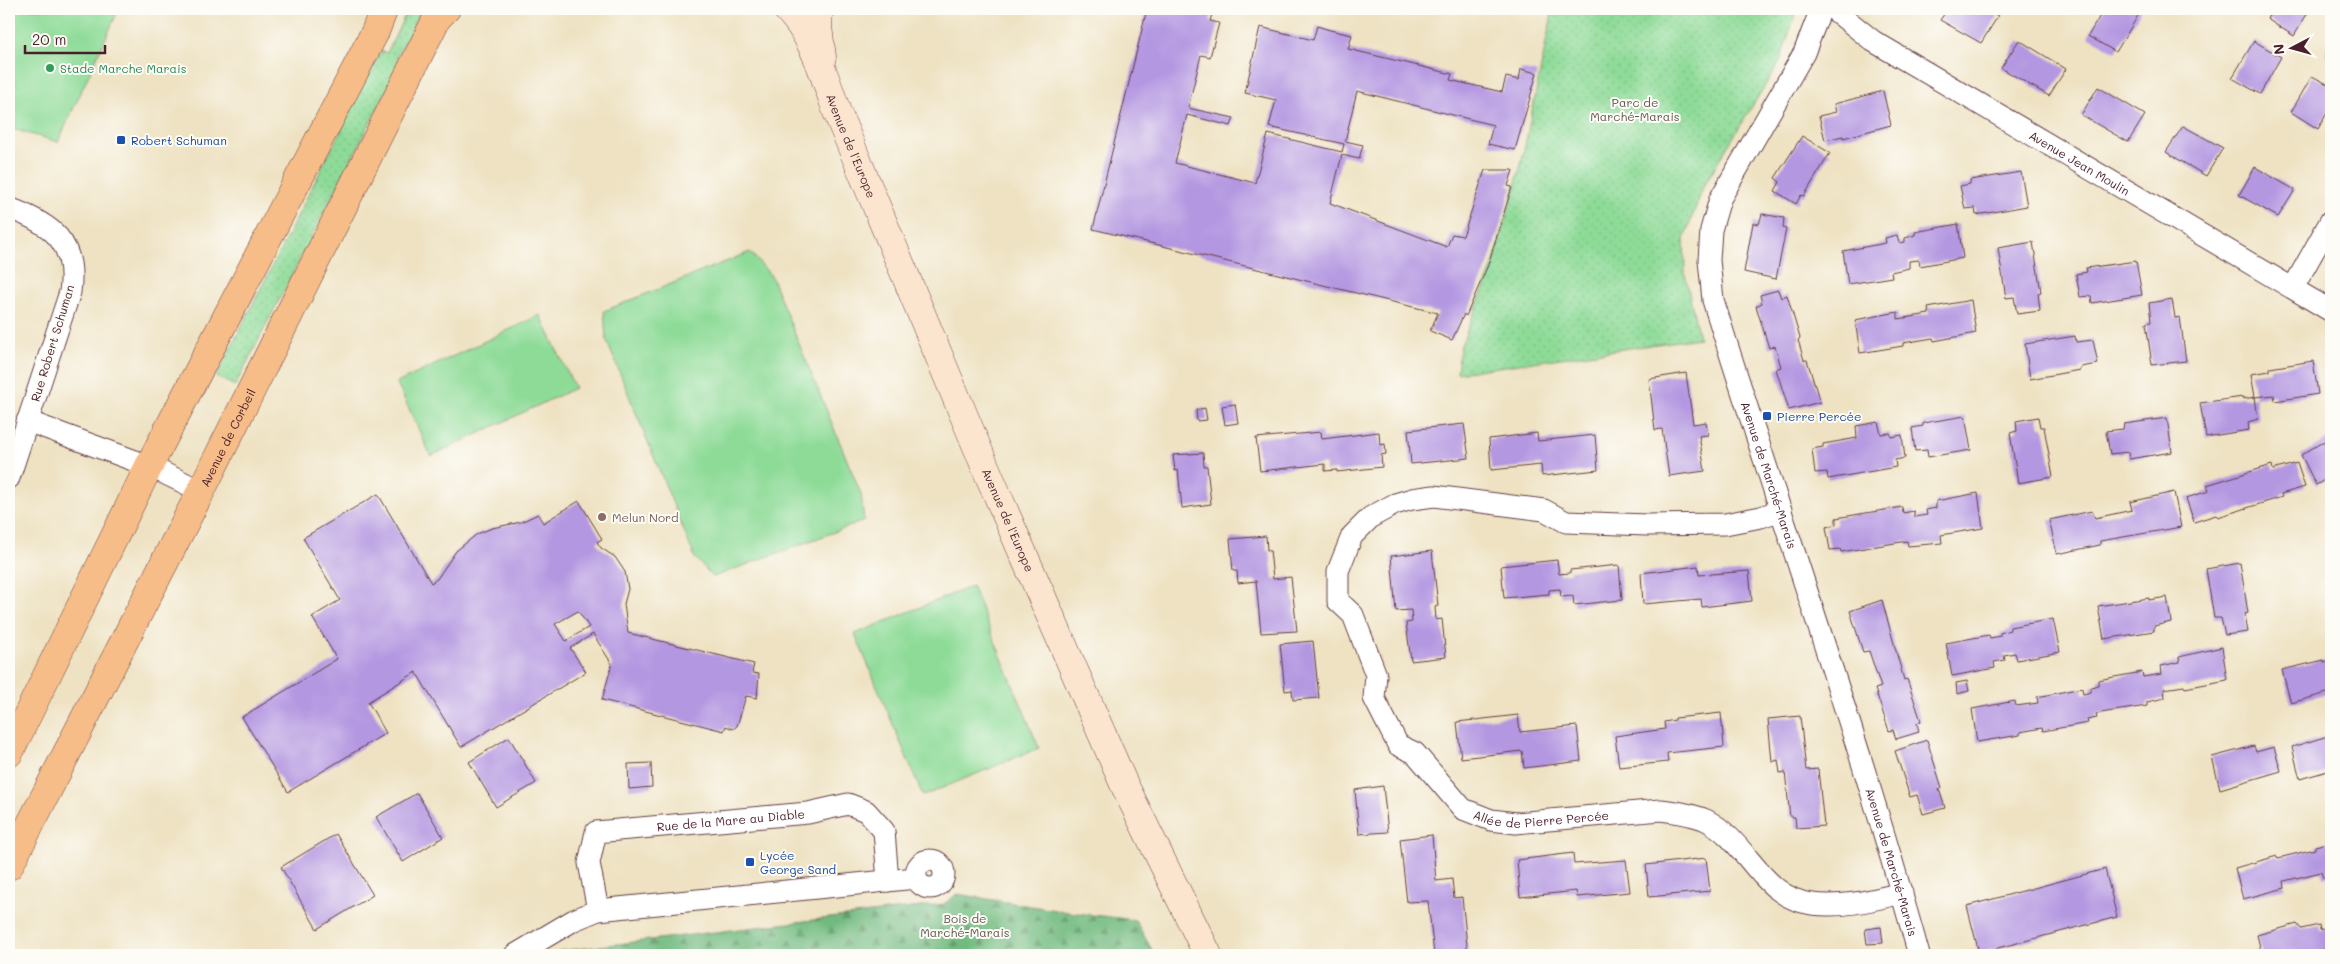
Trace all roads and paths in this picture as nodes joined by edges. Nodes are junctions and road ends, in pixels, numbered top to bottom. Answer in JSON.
{"nodes":[{"id":1,"x":384,"y":9,"type":"edge"},
{"id":2,"x":446,"y":9,"type":"edge"},
{"id":3,"x":787,"y":9,"type":"edge"},
{"id":4,"x":819,"y":9,"type":"edge"},
{"id":5,"x":1821,"y":9,"type":"edge"},
{"id":6,"x":1834,"y":9,"type":"edge"},
{"id":7,"x":824,"y":76,"type":"junction"},
{"id":8,"x":9,"y":208,"type":"edge"},
{"id":9,"x":2331,"y":220,"type":"edge"},
{"id":10,"x":2293,"y":288,"type":"junction"},
{"id":11,"x":2331,"y":311,"type":"edge"},
{"id":12,"x":27,"y":421,"type":"junction"},
{"id":13,"x":149,"y":466,"type":"junction"},
{"id":14,"x":9,"y":478,"type":"edge"},
{"id":15,"x":201,"y":491,"type":"junction"},
{"id":16,"x":1781,"y":510,"type":"junction"},
{"id":17,"x":9,"y":753,"type":"edge"},
{"id":18,"x":9,"y":866,"type":"edge"},
{"id":19,"x":916,"y":878,"type":"dead end"},
{"id":20,"x":888,"y":880,"type":"junction"},
{"id":21,"x":1902,"y":893,"type":"junction"},
{"id":22,"x":598,"y":910,"type":"junction"},
{"id":23,"x":515,"y":955,"type":"edge"},
{"id":24,"x":1208,"y":955,"type":"edge"},
{"id":25,"x":1919,"y":955,"type":"edge"}],
"edges":[{"from":1,"to":13,"type":"main road"},
{"from":2,"to":15,"type":"main road","name":"Avenue de Corbeil"},
{"from":3,"to":7,"type":"main road","name":"Avenue de l'Europe"},
{"from":4,"to":7,"type":"main road","name":"Avenue de l'Europe"},
{"from":5,"to":16,"type":"street","name":"Avenue de Marché-Marais"},
{"from":6,"to":10,"type":"street","name":"Avenue Jean Moulin"},
{"from":7,"to":24,"type":"main road","name":"Avenue de l'Europe"},
{"from":8,"to":12,"type":"street","name":"Rue Robert Schuman"},
{"from":9,"to":10,"type":"street"},
{"from":10,"to":11,"type":"street","name":"Avenue Jean Moulin"},
{"from":12,"to":13,"type":"street"},
{"from":12,"to":14,"type":"street","name":"Rue Robert Schuman"},
{"from":13,"to":15,"type":"street"},
{"from":13,"to":17,"type":"main road"},
{"from":15,"to":18,"type":"main road","name":"Avenue de Corbeil"},
{"from":16,"to":21,"type":"street","name":"Avenue de Marché-Marais"},
{"from":16,"to":21,"type":"street","name":"Allée de Pierre Percée"},
{"from":19,"to":20,"type":"street"},
{"from":20,"to":22,"type":"street"},
{"from":20,"to":22,"type":"street","name":"Rue de la Mare au Diable"},
{"from":21,"to":25,"type":"street","name":"Avenue de Marché-Marais"},
{"from":22,"to":23,"type":"street"}]}
